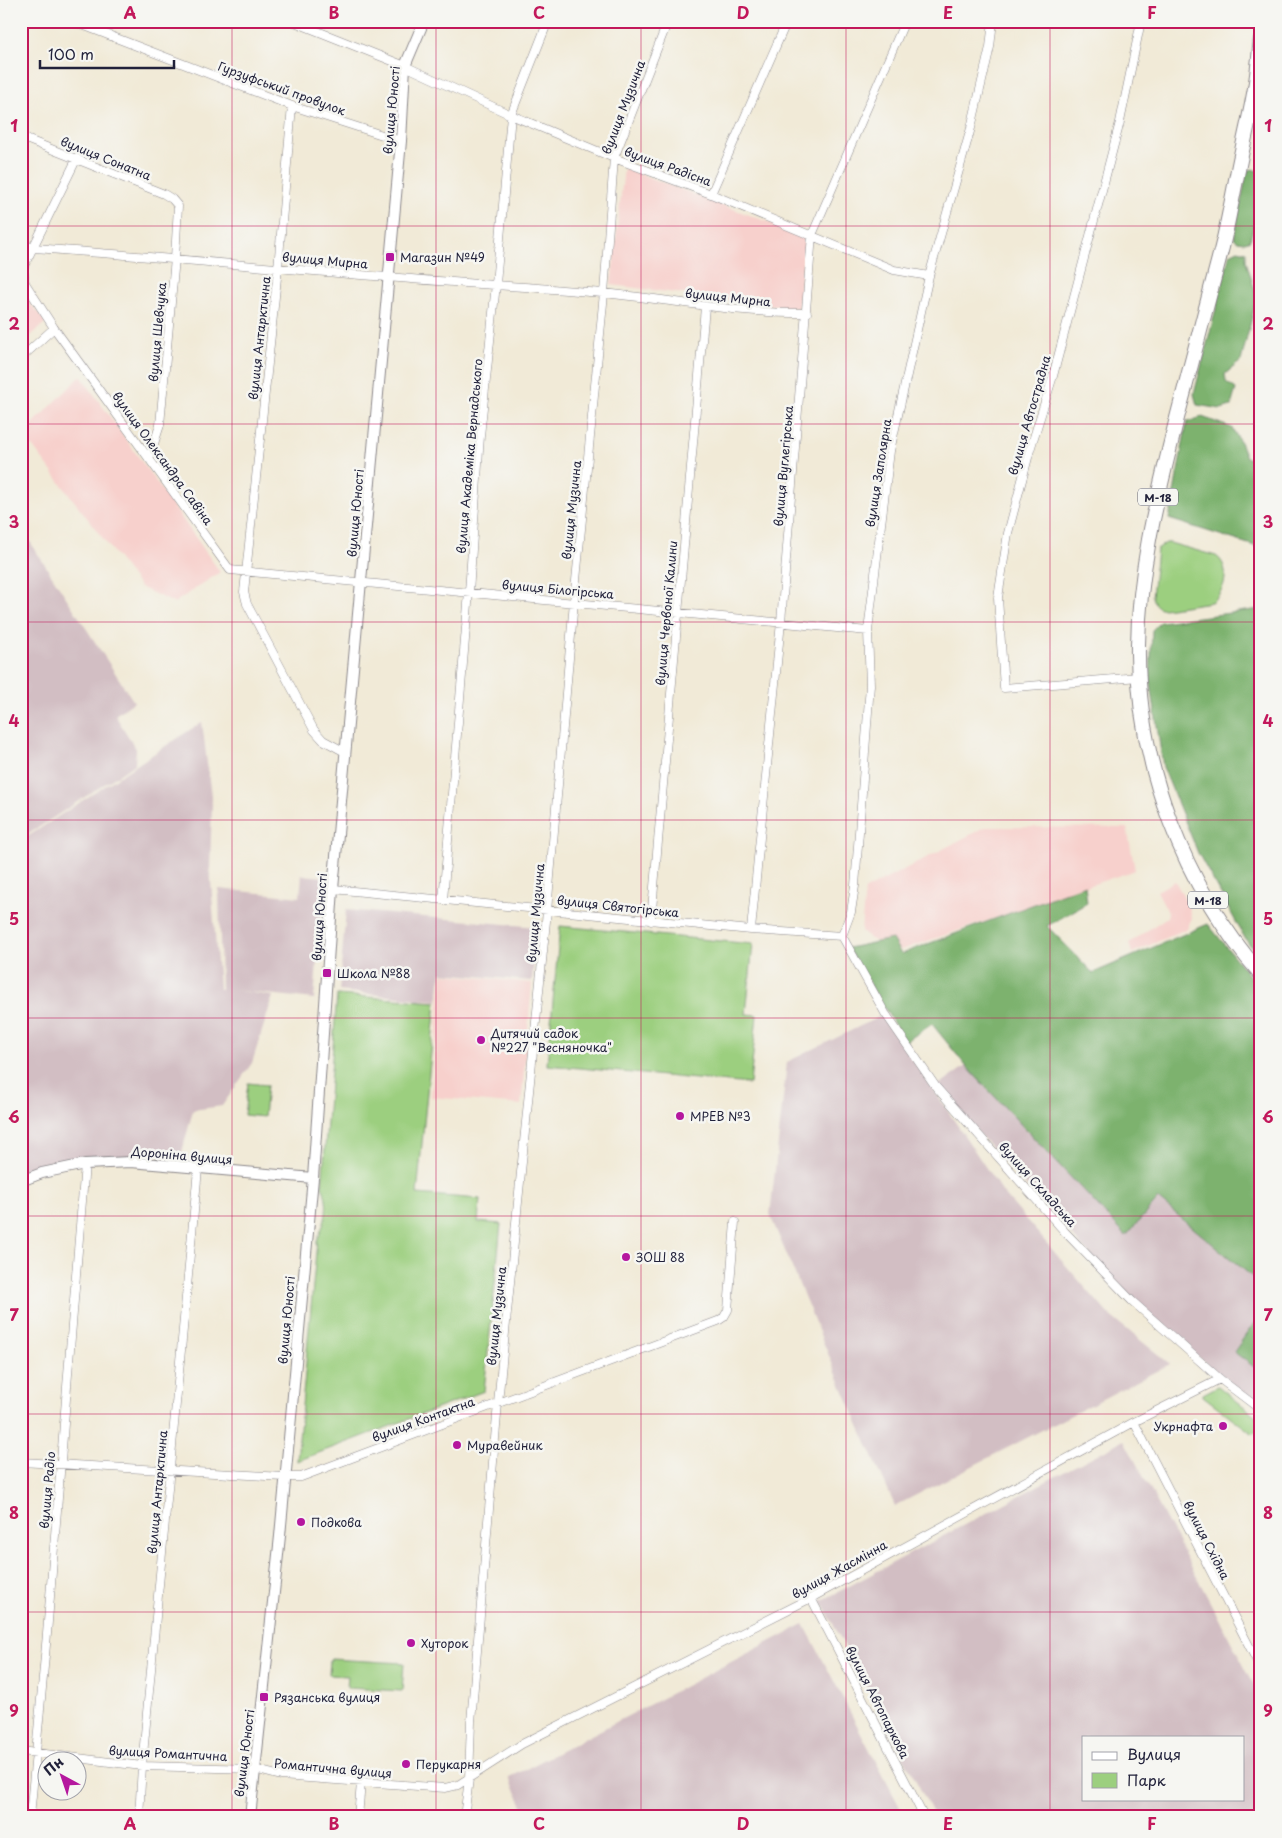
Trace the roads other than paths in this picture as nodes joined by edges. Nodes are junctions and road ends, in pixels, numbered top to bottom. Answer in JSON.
{"nodes":[{"id":1,"x":72,"y":21,"type":"edge"},
{"id":2,"x":292,"y":21,"type":"edge"},
{"id":3,"x":424,"y":21,"type":"edge"},
{"id":4,"x":548,"y":21,"type":"edge"},
{"id":5,"x":668,"y":21,"type":"edge"},
{"id":6,"x":787,"y":21,"type":"edge"},
{"id":7,"x":905,"y":21,"type":"edge"},
{"id":8,"x":993,"y":21,"type":"edge"},
{"id":9,"x":1141,"y":21,"type":"edge"},
{"id":10,"x":1261,"y":39,"type":"edge"},
{"id":11,"x":405,"y":66,"type":"junction"},
{"id":12,"x":292,"y":106,"type":"junction"},
{"id":13,"x":511,"y":114,"type":"junction"},
{"id":14,"x":21,"y":138,"type":"edge"},
{"id":15,"x":401,"y":142,"type":"junction"},
{"id":16,"x":77,"y":158,"type":"junction"},
{"id":17,"x":614,"y":158,"type":"junction"},
{"id":18,"x":711,"y":194,"type":"junction"},
{"id":19,"x":178,"y":206,"type":"joint"},
{"id":20,"x":812,"y":235,"type":"junction"},
{"id":21,"x":21,"y":243,"type":"edge"},
{"id":22,"x":33,"y":248,"type":"junction"},
{"id":23,"x":175,"y":258,"type":"junction"},
{"id":24,"x":278,"y":268,"type":"junction"},
{"id":25,"x":929,"y":276,"type":"junction"},
{"id":26,"x":389,"y":277,"type":"junction"},
{"id":27,"x":496,"y":284,"type":"junction"},
{"id":28,"x":604,"y":293,"type":"junction"},
{"id":29,"x":706,"y":307,"type":"junction"},
{"id":30,"x":807,"y":313,"type":"junction"},
{"id":31,"x":54,"y":328,"type":"junction"},
{"id":32,"x":21,"y":358,"type":"edge"},
{"id":33,"x":149,"y":459,"type":"junction"},
{"id":34,"x":246,"y":572,"type":"junction"},
{"id":35,"x":361,"y":582,"type":"junction"},
{"id":36,"x":469,"y":592,"type":"junction"},
{"id":37,"x":574,"y":601,"type":"junction"},
{"id":38,"x":677,"y":611,"type":"junction"},
{"id":39,"x":781,"y":622,"type":"junction"},
{"id":40,"x":868,"y":631,"type":"junction"},
{"id":41,"x":1139,"y":677,"type":"junction"},
{"id":42,"x":345,"y":752,"type":"junction"},
{"id":43,"x":333,"y":889,"type":"junction"},
{"id":44,"x":443,"y":900,"type":"junction"},
{"id":45,"x":547,"y":910,"type":"junction"},
{"id":46,"x":651,"y":920,"type":"junction"},
{"id":47,"x":751,"y":930,"type":"junction"},
{"id":48,"x":842,"y":936,"type":"junction"},
{"id":49,"x":1261,"y":974,"type":"edge"},
{"id":50,"x":85,"y":1164,"type":"junction"},
{"id":51,"x":198,"y":1169,"type":"junction"},
{"id":52,"x":313,"y":1178,"type":"junction"},
{"id":53,"x":21,"y":1180,"type":"edge"},
{"id":54,"x":735,"y":1222,"type":"dead end"},
{"id":55,"x":1220,"y":1379,"type":"junction"},
{"id":56,"x":498,"y":1403,"type":"junction"},
{"id":57,"x":1261,"y":1410,"type":"edge"},
{"id":58,"x":1134,"y":1422,"type":"junction"},
{"id":59,"x":21,"y":1462,"type":"edge"},
{"id":60,"x":60,"y":1464,"type":"junction"},
{"id":61,"x":170,"y":1470,"type":"junction"},
{"id":62,"x":284,"y":1477,"type":"junction"},
{"id":63,"x":812,"y":1598,"type":"junction"},
{"id":64,"x":1261,"y":1669,"type":"edge"},
{"id":65,"x":21,"y":1751,"type":"edge"},
{"id":66,"x":36,"y":1753,"type":"junction"},
{"id":67,"x":142,"y":1766,"type":"junction"},
{"id":68,"x":254,"y":1769,"type":"junction"},
{"id":69,"x":469,"y":1779,"type":"junction"},
{"id":70,"x":361,"y":1783,"type":"junction"},
{"id":71,"x":30,"y":1817,"type":"edge"},
{"id":72,"x":139,"y":1817,"type":"edge"},
{"id":73,"x":250,"y":1817,"type":"edge"},
{"id":74,"x":358,"y":1817,"type":"edge"},
{"id":75,"x":464,"y":1817,"type":"edge"},
{"id":76,"x":924,"y":1817,"type":"edge"}],
"edges":[{"from":1,"to":12,"type":"street","name":"Гурзуфський провулок"},
{"from":2,"to":11,"type":"street","name":"вулиця Радісна"},
{"from":3,"to":11,"type":"street","name":"вулиця Юності"},
{"from":4,"to":13,"type":"street","name":"вулиця Академіка Вернадського"},
{"from":5,"to":17,"type":"street","name":"вулиця Музична"},
{"from":6,"to":18,"type":"street"},
{"from":7,"to":20,"type":"street","name":"вулиця Вуглегірська"},
{"from":8,"to":25,"type":"street","name":"вулиця Заполярна"},
{"from":9,"to":41,"type":"street","name":"вулиця Автострадна"},
{"from":10,"to":41,"type":"highway","number":"М-18"},
{"from":11,"to":13,"type":"street","name":"вулиця Радісна"},
{"from":11,"to":15,"type":"street","name":"вулиця Юності"},
{"from":12,"to":15,"type":"street","name":"Гурзуфський провулок"},
{"from":12,"to":24,"type":"street","name":"вулиця Антарктична"},
{"from":13,"to":17,"type":"street","name":"вулиця Радісна"},
{"from":13,"to":27,"type":"street","name":"вулиця Академіка Вернадського"},
{"from":14,"to":16,"type":"street","name":"вулиця Сонатна"},
{"from":15,"to":26,"type":"street","name":"вулиця Юності"},
{"from":16,"to":19,"type":"street","name":"вулиця Сонатна"},
{"from":16,"to":22,"type":"street","name":"вулиця Олександра Савіна"},
{"from":17,"to":18,"type":"street","name":"вулиця Радісна"},
{"from":17,"to":28,"type":"street","name":"вулиця Музична"},
{"from":18,"to":20,"type":"street","name":"вулиця Радісна"},
{"from":19,"to":23,"type":"street","name":"вулиця Шевчука"},
{"from":20,"to":25,"type":"street","name":"вулиця Радісна"},
{"from":20,"to":30,"type":"street","name":"вулиця Вуглегірська"},
{"from":21,"to":22,"type":"street","name":"вулиця Мирна"},
{"from":22,"to":23,"type":"street","name":"вулиця Мирна"},
{"from":22,"to":31,"type":"street","name":"вулиця Олександра Савіна"},
{"from":23,"to":24,"type":"street","name":"вулиця Мирна"},
{"from":23,"to":33,"type":"street","name":"вулиця Шевчука"},
{"from":24,"to":26,"type":"street","name":"вулиця Мирна"},
{"from":24,"to":34,"type":"street","name":"вулиця Антарктична"},
{"from":25,"to":40,"type":"street","name":"вулиця Заполярна"},
{"from":26,"to":27,"type":"street","name":"вулиця Мирна"},
{"from":26,"to":35,"type":"street","name":"вулиця Юності"},
{"from":27,"to":28,"type":"street","name":"вулиця Мирна"},
{"from":27,"to":36,"type":"street","name":"вулиця Академіка Вернадського"},
{"from":28,"to":29,"type":"street","name":"вулиця Мирна"},
{"from":28,"to":37,"type":"street","name":"вулиця Музична"},
{"from":29,"to":30,"type":"street","name":"вулиця Мирна"},
{"from":29,"to":38,"type":"street","name":"вулиця Червоної Калини"},
{"from":30,"to":39,"type":"street","name":"вулиця Вуглегірська"},
{"from":31,"to":32,"type":"street"},
{"from":31,"to":33,"type":"street","name":"вулиця Олександра Савіна"},
{"from":33,"to":34,"type":"street","name":"вулиця Олександра Савіна"},
{"from":34,"to":35,"type":"street","name":"вулиця Білогірська"},
{"from":34,"to":42,"type":"street"},
{"from":35,"to":36,"type":"street","name":"вулиця Білогірська"},
{"from":35,"to":42,"type":"street","name":"вулиця Юності"},
{"from":36,"to":37,"type":"street","name":"вулиця Білогірська"},
{"from":36,"to":44,"type":"street","name":"вулиця Академіка Вернадського"},
{"from":37,"to":38,"type":"street","name":"вулиця Білогірська"},
{"from":37,"to":45,"type":"street","name":"вулиця Музична"},
{"from":38,"to":39,"type":"street","name":"вулиця Білогірська"},
{"from":38,"to":46,"type":"street","name":"вулиця Червоної Калини"},
{"from":39,"to":40,"type":"street","name":"вулиця Білогірська"},
{"from":39,"to":47,"type":"street","name":"вулиця Вуглегірська"},
{"from":40,"to":48,"type":"street","name":"вулиця Заполярна"},
{"from":41,"to":49,"type":"highway","number":"М-18"},
{"from":42,"to":43,"type":"street","name":"вулиця Юності"},
{"from":43,"to":44,"type":"street","name":"вулиця Святогірська"},
{"from":43,"to":52,"type":"street","name":"вулиця Юності"},
{"from":44,"to":45,"type":"street","name":"вулиця Святогірська"},
{"from":45,"to":46,"type":"street","name":"вулиця Святогірська"},
{"from":45,"to":56,"type":"street","name":"вулиця Музична"},
{"from":46,"to":47,"type":"street","name":"вулиця Святогірська"},
{"from":47,"to":48,"type":"street","name":"вулиця Святогірська"},
{"from":48,"to":55,"type":"street","name":"вулиця Складська"},
{"from":50,"to":51,"type":"street","name":"Дороніна вулиця"},
{"from":50,"to":53,"type":"street","name":"Дороніна вулиця"},
{"from":50,"to":60,"type":"street","name":"вулиця Радіо"},
{"from":51,"to":52,"type":"street","name":"Дороніна вулиця"},
{"from":51,"to":61,"type":"street","name":"вулиця Антарктична"},
{"from":52,"to":62,"type":"street","name":"вулиця Юності"},
{"from":54,"to":56,"type":"street","name":"вулиця Контактна"},
{"from":55,"to":57,"type":"street","name":"вулиця Складська"},
{"from":55,"to":58,"type":"street","name":"вулиця Жасмінна"},
{"from":56,"to":62,"type":"street","name":"вулиця Контактна"},
{"from":56,"to":69,"type":"street","name":"вулиця Музична"},
{"from":58,"to":63,"type":"street","name":"вулиця Жасмінна"},
{"from":58,"to":64,"type":"street","name":"вулиця Східна"},
{"from":59,"to":60,"type":"street","name":"вулиця Контактна"},
{"from":60,"to":61,"type":"street","name":"вулиця Контактна"},
{"from":60,"to":66,"type":"street","name":"вулиця Радіо"},
{"from":61,"to":62,"type":"street","name":"вулиця Контактна"},
{"from":61,"to":67,"type":"street","name":"вулиця Антарктична"},
{"from":62,"to":68,"type":"street","name":"вулиця Юності"},
{"from":63,"to":69,"type":"street","name":"вулиця Жасмінна"},
{"from":63,"to":76,"type":"street","name":"вулиця Автопаркова"},
{"from":65,"to":66,"type":"street","name":"вулиця Романтична"},
{"from":66,"to":67,"type":"street","name":"вулиця Романтична"},
{"from":66,"to":71,"type":"street","name":"вулиця Радіо"},
{"from":67,"to":68,"type":"street","name":"вулиця Романтична"},
{"from":67,"to":72,"type":"street","name":"вулиця Антарктична"},
{"from":68,"to":70,"type":"street","name":"Романтична вулиця"},
{"from":68,"to":73,"type":"street","name":"вулиця Юності"},
{"from":69,"to":70,"type":"street","name":"Романтична вулиця"},
{"from":69,"to":75,"type":"street","name":"вулиця Музична"},
{"from":70,"to":74,"type":"street"}]}
